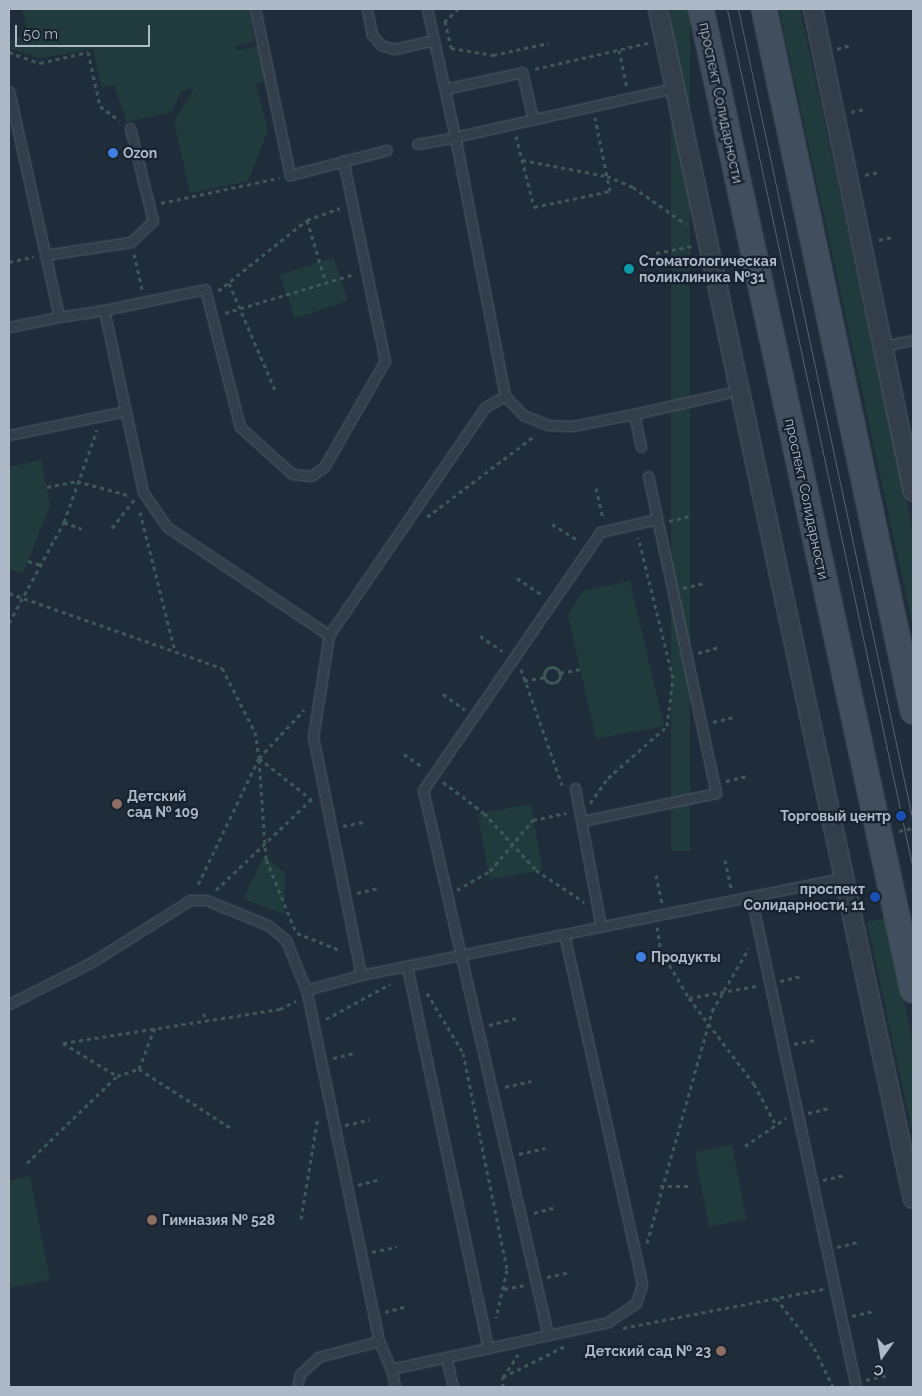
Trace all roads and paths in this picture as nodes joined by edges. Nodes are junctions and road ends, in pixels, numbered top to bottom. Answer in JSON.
{"nodes":[{"id":1,"x":255,"y":9,"type":"edge"},
{"id":2,"x":367,"y":9,"type":"edge"},
{"id":3,"x":427,"y":9,"type":"edge"},
{"id":4,"x":458,"y":9,"type":"edge"},
{"id":5,"x":658,"y":9,"type":"edge"},
{"id":6,"x":701,"y":9,"type":"edge"},
{"id":7,"x":764,"y":9,"type":"edge"},
{"id":8,"x":813,"y":9,"type":"edge"},
{"id":9,"x":445,"y":21,"type":"junction"},
{"id":10,"x":431,"y":25,"type":"junction"},
{"id":11,"x":434,"y":40,"type":"junction"},
{"id":12,"x":652,"y":42,"type":"dead end"},
{"id":13,"x":550,"y":43,"type":"dead end"},
{"id":14,"x":851,"y":45,"type":"dead end"},
{"id":15,"x":837,"y":49,"type":"dead end"},
{"id":16,"x":619,"y":50,"type":"junction"},
{"id":17,"x":9,"y":52,"type":"edge"},
{"id":18,"x":522,"y":72,"type":"junction"},
{"id":19,"x":675,"y":88,"type":"junction"},
{"id":20,"x":445,"y":89,"type":"junction"},
{"id":21,"x":9,"y":96,"type":"edge"},
{"id":22,"x":629,"y":98,"type":"junction"},
{"id":23,"x":592,"y":105,"type":"junction"},
{"id":24,"x":865,"y":109,"type":"dead end"},
{"id":25,"x":851,"y":112,"type":"dead end"},
{"id":26,"x":533,"y":119,"type":"junction"},
{"id":27,"x":513,"y":123,"type":"junction"},
{"id":28,"x":130,"y":128,"type":"joint"},
{"id":29,"x":455,"y":136,"type":"junction"},
{"id":30,"x":417,"y":144,"type":"dead end"},
{"id":31,"x":387,"y":150,"type":"dead end"},
{"id":32,"x":343,"y":160,"type":"junction"},
{"id":33,"x":522,"y":160,"type":"junction"},
{"id":34,"x":879,"y":172,"type":"dead end"},
{"id":35,"x":864,"y":175,"type":"dead end"},
{"id":36,"x":290,"y":176,"type":"junction"},
{"id":37,"x":607,"y":176,"type":"junction"},
{"id":38,"x":352,"y":203,"type":"junction"},
{"id":39,"x":149,"y":205,"type":"junction"},
{"id":40,"x":307,"y":220,"type":"junction"},
{"id":41,"x":692,"y":228,"type":"dead end"},
{"id":42,"x":893,"y":237,"type":"dead end"},
{"id":43,"x":879,"y":240,"type":"dead end"},
{"id":44,"x":131,"y":242,"type":"junction"},
{"id":45,"x":695,"y":245,"type":"dead end"},
{"id":46,"x":656,"y":253,"type":"dead end"},
{"id":47,"x":46,"y":255,"type":"junction"},
{"id":48,"x":9,"y":262,"type":"edge"},
{"id":49,"x":366,"y":271,"type":"junction"},
{"id":50,"x":326,"y":283,"type":"junction"},
{"id":51,"x":229,"y":284,"type":"junction"},
{"id":52,"x":207,"y":297,"type":"junction"},
{"id":53,"x":144,"y":301,"type":"junction"},
{"id":54,"x":239,"y":309,"type":"junction"},
{"id":55,"x":104,"y":310,"type":"junction"},
{"id":56,"x":59,"y":317,"type":"junction"},
{"id":57,"x":212,"y":317,"type":"junction"},
{"id":58,"x":9,"y":328,"type":"edge"},
{"id":59,"x":913,"y":340,"type":"edge"},
{"id":60,"x":884,"y":346,"type":"junction"},
{"id":61,"x":275,"y":390,"type":"dead end"},
{"id":62,"x":727,"y":394,"type":"dead end"},
{"id":63,"x":505,"y":396,"type":"junction"},
{"id":64,"x":126,"y":411,"type":"junction"},
{"id":65,"x":634,"y":414,"type":"junction"},
{"id":66,"x":103,"y":416,"type":"junction"},
{"id":67,"x":548,"y":425,"type":"junction"},
{"id":68,"x":9,"y":435,"type":"edge"},
{"id":69,"x":642,"y":447,"type":"dead end"},
{"id":70,"x":648,"y":476,"type":"dead end"},
{"id":71,"x":77,"y":481,"type":"junction"},
{"id":72,"x":47,"y":487,"type":"dead end"},
{"id":73,"x":596,"y":488,"type":"dead end"},
{"id":74,"x":913,"y":492,"type":"edge"},
{"id":75,"x":136,"y":498,"type":"junction"},
{"id":76,"x":690,"y":516,"type":"dead end"},
{"id":77,"x":657,"y":521,"type":"junction"},
{"id":78,"x":64,"y":522,"type":"junction"},
{"id":79,"x":552,"y":524,"type":"dead end"},
{"id":80,"x":635,"y":524,"type":"junction"},
{"id":81,"x":405,"y":527,"type":"junction"},
{"id":82,"x":112,"y":528,"type":"dead end"},
{"id":83,"x":82,"y":529,"type":"dead end"},
{"id":84,"x":606,"y":531,"type":"junction"},
{"id":85,"x":590,"y":548,"type":"junction"},
{"id":86,"x":28,"y":561,"type":"dead end"},
{"id":87,"x":41,"y":565,"type":"junction"},
{"id":88,"x":517,"y":578,"type":"dead end"},
{"id":89,"x":705,"y":583,"type":"dead end"},
{"id":90,"x":672,"y":591,"type":"junction"},
{"id":91,"x":9,"y":593,"type":"edge"},
{"id":92,"x":22,"y":598,"type":"junction"},
{"id":93,"x":553,"y":602,"type":"junction"},
{"id":94,"x":9,"y":623,"type":"edge"},
{"id":95,"x":329,"y":635,"type":"junction"},
{"id":96,"x":480,"y":636,"type":"dead end"},
{"id":97,"x":719,"y":647,"type":"dead end"},
{"id":98,"x":176,"y":651,"type":"junction"},
{"id":99,"x":686,"y":656,"type":"junction"},
{"id":100,"x":514,"y":659,"type":"junction"},
{"id":101,"x":580,"y":669,"type":"dead end"},
{"id":102,"x":560,"y":673,"type":"junction"},
{"id":103,"x":545,"y":677,"type":"junction"},
{"id":104,"x":524,"y":680,"type":"junction"},
{"id":105,"x":443,"y":694,"type":"dead end"},
{"id":106,"x":317,"y":696,"type":"junction"},
{"id":107,"x":913,"y":711,"type":"edge"},
{"id":108,"x":474,"y":717,"type":"junction"},
{"id":109,"x":734,"y":717,"type":"dead end"},
{"id":110,"x":701,"y":724,"type":"junction"},
{"id":111,"x":404,"y":754,"type":"dead end"},
{"id":112,"x":259,"y":758,"type":"junction"},
{"id":113,"x":435,"y":775,"type":"junction"},
{"id":114,"x":747,"y":776,"type":"dead end"},
{"id":115,"x":714,"y":784,"type":"junction"},
{"id":116,"x":575,"y":788,"type":"joint"},
{"id":117,"x":321,"y":790,"type":"junction"},
{"id":118,"x":312,"y":800,"type":"junction"},
{"id":119,"x":580,"y":810,"type":"junction"},
{"id":120,"x":582,"y":821,"type":"junction"},
{"id":121,"x":364,"y":822,"type":"dead end"},
{"id":122,"x":330,"y":828,"type":"junction"},
{"id":123,"x":913,"y":828,"type":"edge"},
{"id":124,"x":897,"y":831,"type":"dead end"},
{"id":125,"x":267,"y":841,"type":"junction"},
{"id":126,"x":513,"y":844,"type":"junction"},
{"id":127,"x":725,"y":860,"type":"dead end"},
{"id":128,"x":656,"y":875,"type":"dead end"},
{"id":129,"x":844,"y":878,"type":"junction"},
{"id":130,"x":379,"y":888,"type":"dead end"},
{"id":131,"x":344,"y":895,"type":"junction"},
{"id":132,"x":447,"y":895,"type":"junction"},
{"id":133,"x":752,"y":896,"type":"junction"},
{"id":134,"x":190,"y":900,"type":"junction"},
{"id":135,"x":206,"y":900,"type":"junction"},
{"id":136,"x":733,"y":900,"type":"junction"},
{"id":137,"x":598,"y":907,"type":"junction"},
{"id":138,"x":659,"y":915,"type":"junction"},
{"id":139,"x":602,"y":927,"type":"junction"},
{"id":140,"x":296,"y":933,"type":"junction"},
{"id":141,"x":759,"y":933,"type":"junction"},
{"id":142,"x":564,"y":935,"type":"junction"},
{"id":143,"x":286,"y":940,"type":"junction"},
{"id":144,"x":357,"y":956,"type":"junction"},
{"id":145,"x":461,"y":956,"type":"junction"},
{"id":146,"x":407,"y":967,"type":"junction"},
{"id":147,"x":361,"y":975,"type":"junction"},
{"id":148,"x":802,"y":976,"type":"dead end"},
{"id":149,"x":410,"y":977,"type":"junction"},
{"id":150,"x":770,"y":983,"type":"junction"},
{"id":151,"x":306,"y":990,"type":"junction"},
{"id":152,"x":913,"y":990,"type":"edge"},
{"id":153,"x":720,"y":992,"type":"junction"},
{"id":154,"x":689,"y":998,"type":"junction"},
{"id":155,"x":9,"y":1004,"type":"edge"},
{"id":156,"x":204,"y":1013,"type":"dead end"},
{"id":157,"x":518,"y":1018,"type":"dead end"},
{"id":158,"x":205,"y":1021,"type":"junction"},
{"id":159,"x":707,"y":1025,"type":"junction"},
{"id":160,"x":155,"y":1027,"type":"junction"},
{"id":161,"x":477,"y":1028,"type":"junction"},
{"id":162,"x":314,"y":1029,"type":"junction"},
{"id":163,"x":815,"y":1040,"type":"dead end"},
{"id":164,"x":783,"y":1047,"type":"junction"},
{"id":165,"x":355,"y":1053,"type":"dead end"},
{"id":166,"x":321,"y":1060,"type":"junction"},
{"id":167,"x":139,"y":1069,"type":"junction"},
{"id":168,"x":117,"y":1076,"type":"junction"},
{"id":169,"x":531,"y":1081,"type":"dead end"},
{"id":170,"x":492,"y":1090,"type":"junction"},
{"id":171,"x":328,"y":1095,"type":"junction"},
{"id":172,"x":369,"y":1120,"type":"dead end"},
{"id":173,"x":776,"y":1125,"type":"dead end"},
{"id":174,"x":334,"y":1127,"type":"junction"},
{"id":175,"x":231,"y":1128,"type":"dead end"},
{"id":176,"x":545,"y":1148,"type":"dead end"},
{"id":177,"x":507,"y":1157,"type":"junction"},
{"id":178,"x":27,"y":1162,"type":"dead end"},
{"id":179,"x":844,"y":1175,"type":"dead end"},
{"id":180,"x":381,"y":1179,"type":"dead end"},
{"id":181,"x":813,"y":1183,"type":"junction"},
{"id":182,"x":660,"y":1186,"type":"junction"},
{"id":183,"x":692,"y":1186,"type":"dead end"},
{"id":184,"x":347,"y":1188,"type":"junction"},
{"id":185,"x":913,"y":1200,"type":"edge"},
{"id":186,"x":557,"y":1207,"type":"dead end"},
{"id":187,"x":521,"y":1216,"type":"junction"},
{"id":188,"x":301,"y":1219,"type":"dead end"},
{"id":189,"x":859,"y":1242,"type":"dead end"},
{"id":190,"x":396,"y":1247,"type":"dead end"},
{"id":191,"x":827,"y":1250,"type":"junction"},
{"id":192,"x":360,"y":1254,"type":"junction"},
{"id":193,"x":638,"y":1265,"type":"junction"},
{"id":194,"x":570,"y":1272,"type":"dead end"},
{"id":195,"x":536,"y":1281,"type":"junction"},
{"id":196,"x":835,"y":1286,"type":"junction"},
{"id":197,"x":504,"y":1289,"type":"junction"},
{"id":198,"x":776,"y":1298,"type":"junction"},
{"id":199,"x":408,"y":1306,"type":"dead end"},
{"id":200,"x":874,"y":1311,"type":"dead end"},
{"id":201,"x":373,"y":1315,"type":"junction"},
{"id":202,"x":842,"y":1318,"type":"junction"},
{"id":203,"x":612,"y":1330,"type":"dead end"},
{"id":204,"x":548,"y":1335,"type":"junction"},
{"id":205,"x":528,"y":1340,"type":"junction"},
{"id":206,"x":378,"y":1341,"type":"junction"},
{"id":207,"x":570,"y":1344,"type":"dead end"},
{"id":208,"x":488,"y":1348,"type":"junction"},
{"id":209,"x":446,"y":1357,"type":"junction"},
{"id":210,"x":391,"y":1369,"type":"junction"},
{"id":211,"x":887,"y":1375,"type":"dead end"},
{"id":212,"x":503,"y":1377,"type":"junction"},
{"id":213,"x":856,"y":1385,"type":"edge"},
{"id":214,"x":297,"y":1387,"type":"edge"},
{"id":215,"x":395,"y":1387,"type":"edge"},
{"id":216,"x":453,"y":1387,"type":"edge"},
{"id":217,"x":503,"y":1387,"type":"edge"},
{"id":218,"x":833,"y":1387,"type":"edge"}],
"edges":[{"from":1,"to":36,"type":"lane"},
{"from":2,"to":11,"type":"lane"},
{"from":3,"to":10,"type":"lane"},
{"from":4,"to":9,"type":"path"},
{"from":5,"to":19,"type":"street"},
{"from":6,"to":152,"type":"main road","name":"проспект Солидарности"},
{"from":7,"to":107,"type":"main road"},
{"from":8,"to":60,"type":"street"},
{"from":9,"to":10,"type":"path"},
{"from":9,"to":13,"type":"path"},
{"from":10,"to":11,"type":"lane"},
{"from":11,"to":20,"type":"lane"},
{"from":12,"to":16,"type":"path"},
{"from":14,"to":15,"type":"path"},
{"from":16,"to":18,"type":"path"},
{"from":16,"to":22,"type":"path"},
{"from":17,"to":28,"type":"path"},
{"from":18,"to":20,"type":"lane"},
{"from":18,"to":26,"type":"lane"},
{"from":19,"to":22,"type":"lane"},
{"from":19,"to":129,"type":"street"},
{"from":20,"to":29,"type":"lane"},
{"from":21,"to":47,"type":"lane"},
{"from":22,"to":23,"type":"lane"},
{"from":23,"to":26,"type":"lane"},
{"from":23,"to":37,"type":"path"},
{"from":24,"to":25,"type":"path"},
{"from":26,"to":27,"type":"lane"},
{"from":27,"to":29,"type":"lane"},
{"from":27,"to":33,"type":"path"},
{"from":28,"to":39,"type":"lane"},
{"from":29,"to":30,"type":"lane"},
{"from":29,"to":63,"type":"lane"},
{"from":31,"to":32,"type":"lane"},
{"from":32,"to":36,"type":"lane"},
{"from":32,"to":38,"type":"lane"},
{"from":33,"to":37,"type":"path"},
{"from":33,"to":37,"type":"path"},
{"from":34,"to":35,"type":"path"},
{"from":36,"to":39,"type":"path"},
{"from":37,"to":41,"type":"path"},
{"from":38,"to":40,"type":"path"},
{"from":38,"to":49,"type":"lane"},
{"from":39,"to":44,"type":"lane"},
{"from":40,"to":50,"type":"path"},
{"from":40,"to":51,"type":"path"},
{"from":42,"to":43,"type":"path"},
{"from":44,"to":47,"type":"lane"},
{"from":44,"to":53,"type":"path"},
{"from":45,"to":46,"type":"path"},
{"from":47,"to":48,"type":"path"},
{"from":47,"to":56,"type":"lane"},
{"from":49,"to":50,"type":"path"},
{"from":49,"to":57,"type":"lane"},
{"from":50,"to":54,"type":"path"},
{"from":51,"to":52,"type":"path"},
{"from":51,"to":54,"type":"path"},
{"from":52,"to":53,"type":"lane"},
{"from":52,"to":57,"type":"lane"},
{"from":53,"to":55,"type":"lane"},
{"from":54,"to":57,"type":"path"},
{"from":54,"to":61,"type":"path"},
{"from":55,"to":56,"type":"lane"},
{"from":55,"to":64,"type":"lane"},
{"from":56,"to":58,"type":"lane"},
{"from":59,"to":60,"type":"lane"},
{"from":60,"to":74,"type":"street"},
{"from":62,"to":65,"type":"lane"},
{"from":63,"to":67,"type":"lane"},
{"from":63,"to":81,"type":"lane"},
{"from":64,"to":66,"type":"lane"},
{"from":64,"to":95,"type":"lane"},
{"from":65,"to":67,"type":"lane"},
{"from":65,"to":69,"type":"lane"},
{"from":66,"to":68,"type":"lane"},
{"from":66,"to":71,"type":"path"},
{"from":67,"to":81,"type":"path"},
{"from":70,"to":77,"type":"lane"},
{"from":71,"to":72,"type":"path"},
{"from":71,"to":75,"type":"path"},
{"from":71,"to":78,"type":"path"},
{"from":73,"to":84,"type":"path"},
{"from":75,"to":82,"type":"path"},
{"from":75,"to":98,"type":"path"},
{"from":76,"to":77,"type":"path"},
{"from":77,"to":80,"type":"lane"},
{"from":77,"to":90,"type":"lane"},
{"from":78,"to":83,"type":"path"},
{"from":78,"to":87,"type":"path"},
{"from":79,"to":85,"type":"path"},
{"from":80,"to":84,"type":"lane"},
{"from":80,"to":119,"type":"path"},
{"from":81,"to":95,"type":"lane"},
{"from":84,"to":85,"type":"lane"},
{"from":85,"to":93,"type":"lane"},
{"from":86,"to":87,"type":"path"},
{"from":87,"to":92,"type":"path"},
{"from":88,"to":93,"type":"path"},
{"from":89,"to":90,"type":"path"},
{"from":90,"to":99,"type":"lane"},
{"from":91,"to":92,"type":"path"},
{"from":92,"to":94,"type":"path"},
{"from":92,"to":98,"type":"path"},
{"from":93,"to":100,"type":"lane"},
{"from":95,"to":106,"type":"lane"},
{"from":96,"to":100,"type":"path"},
{"from":97,"to":99,"type":"path"},
{"from":98,"to":112,"type":"path"},
{"from":99,"to":110,"type":"lane"},
{"from":100,"to":104,"type":"path"},
{"from":100,"to":108,"type":"lane"},
{"from":101,"to":102,"type":"path"},
{"from":102,"to":103,"type":"path"},
{"from":102,"to":103,"type":"path"},
{"from":103,"to":104,"type":"path"},
{"from":104,"to":116,"type":"path"},
{"from":105,"to":108,"type":"path"},
{"from":106,"to":112,"type":"path"},
{"from":106,"to":117,"type":"lane"},
{"from":108,"to":113,"type":"lane"},
{"from":109,"to":110,"type":"path"},
{"from":110,"to":115,"type":"lane"},
{"from":111,"to":113,"type":"path"},
{"from":112,"to":118,"type":"path"},
{"from":112,"to":125,"type":"path"},
{"from":112,"to":134,"type":"path"},
{"from":113,"to":126,"type":"path"},
{"from":113,"to":132,"type":"lane"},
{"from":114,"to":115,"type":"path"},
{"from":115,"to":120,"type":"lane"},
{"from":116,"to":119,"type":"lane"},
{"from":117,"to":118,"type":"path"},
{"from":117,"to":122,"type":"lane"},
{"from":118,"to":125,"type":"path"},
{"from":119,"to":120,"type":"lane"},
{"from":119,"to":126,"type":"path"},
{"from":120,"to":137,"type":"lane"},
{"from":121,"to":122,"type":"path"},
{"from":122,"to":131,"type":"lane"},
{"from":123,"to":124,"type":"path"},
{"from":125,"to":135,"type":"path"},
{"from":125,"to":140,"type":"path"},
{"from":126,"to":132,"type":"path"},
{"from":126,"to":137,"type":"path"},
{"from":127,"to":136,"type":"path"},
{"from":128,"to":138,"type":"path"},
{"from":129,"to":133,"type":"lane"},
{"from":129,"to":185,"type":"street"},
{"from":130,"to":131,"type":"path"},
{"from":131,"to":144,"type":"lane"},
{"from":132,"to":145,"type":"lane"},
{"from":133,"to":136,"type":"lane"},
{"from":133,"to":141,"type":"lane"},
{"from":134,"to":135,"type":"lane"},
{"from":134,"to":155,"type":"lane"},
{"from":135,"to":143,"type":"lane"},
{"from":136,"to":138,"type":"lane"},
{"from":137,"to":139,"type":"lane"},
{"from":138,"to":139,"type":"lane"},
{"from":138,"to":154,"type":"path"},
{"from":139,"to":142,"type":"lane"},
{"from":140,"to":143,"type":"path"},
{"from":140,"to":144,"type":"path"},
{"from":141,"to":150,"type":"lane"},
{"from":141,"to":153,"type":"path"},
{"from":142,"to":145,"type":"lane"},
{"from":142,"to":193,"type":"lane"},
{"from":143,"to":151,"type":"lane"},
{"from":144,"to":147,"type":"lane"},
{"from":145,"to":146,"type":"lane"},
{"from":145,"to":161,"type":"lane"},
{"from":146,"to":147,"type":"lane"},
{"from":146,"to":149,"type":"lane"},
{"from":147,"to":151,"type":"lane"},
{"from":148,"to":150,"type":"path"},
{"from":149,"to":162,"type":"path"},
{"from":149,"to":197,"type":"path"},
{"from":149,"to":208,"type":"lane"},
{"from":150,"to":153,"type":"path"},
{"from":150,"to":164,"type":"lane"},
{"from":151,"to":158,"type":"path"},
{"from":151,"to":162,"type":"lane"},
{"from":153,"to":154,"type":"path"},
{"from":153,"to":159,"type":"path"},
{"from":154,"to":159,"type":"path"},
{"from":156,"to":158,"type":"path"},
{"from":157,"to":161,"type":"path"},
{"from":158,"to":160,"type":"path"},
{"from":159,"to":173,"type":"path"},
{"from":159,"to":182,"type":"path"},
{"from":160,"to":167,"type":"path"},
{"from":160,"to":168,"type":"path"},
{"from":161,"to":170,"type":"lane"},
{"from":162,"to":166,"type":"lane"},
{"from":163,"to":164,"type":"path"},
{"from":164,"to":181,"type":"lane"},
{"from":165,"to":166,"type":"path"},
{"from":166,"to":171,"type":"lane"},
{"from":167,"to":168,"type":"path"},
{"from":167,"to":175,"type":"path"},
{"from":168,"to":178,"type":"path"},
{"from":169,"to":170,"type":"path"},
{"from":170,"to":177,"type":"lane"},
{"from":171,"to":174,"type":"lane"},
{"from":171,"to":188,"type":"path"},
{"from":172,"to":174,"type":"path"},
{"from":174,"to":184,"type":"lane"},
{"from":176,"to":177,"type":"path"},
{"from":177,"to":187,"type":"lane"},
{"from":179,"to":181,"type":"path"},
{"from":180,"to":184,"type":"path"},
{"from":181,"to":191,"type":"lane"},
{"from":182,"to":183,"type":"path"},
{"from":182,"to":193,"type":"path"},
{"from":184,"to":192,"type":"lane"},
{"from":186,"to":187,"type":"path"},
{"from":187,"to":195,"type":"lane"},
{"from":189,"to":191,"type":"path"},
{"from":190,"to":192,"type":"path"},
{"from":191,"to":196,"type":"lane"},
{"from":192,"to":201,"type":"lane"},
{"from":193,"to":204,"type":"lane"},
{"from":194,"to":195,"type":"path"},
{"from":195,"to":197,"type":"path"},
{"from":195,"to":204,"type":"lane"},
{"from":196,"to":198,"type":"path"},
{"from":196,"to":202,"type":"lane"},
{"from":197,"to":208,"type":"path"},
{"from":198,"to":203,"type":"path"},
{"from":198,"to":218,"type":"path"},
{"from":199,"to":201,"type":"path"},
{"from":200,"to":202,"type":"path"},
{"from":201,"to":206,"type":"lane"},
{"from":202,"to":213,"type":"lane"},
{"from":204,"to":205,"type":"lane"},
{"from":205,"to":208,"type":"lane"},
{"from":205,"to":212,"type":"path"},
{"from":206,"to":210,"type":"lane"},
{"from":206,"to":214,"type":"lane"},
{"from":207,"to":212,"type":"path"},
{"from":208,"to":209,"type":"lane"},
{"from":209,"to":210,"type":"lane"},
{"from":209,"to":216,"type":"lane"},
{"from":210,"to":215,"type":"lane"},
{"from":211,"to":213,"type":"path"},
{"from":212,"to":217,"type":"path"}]}
